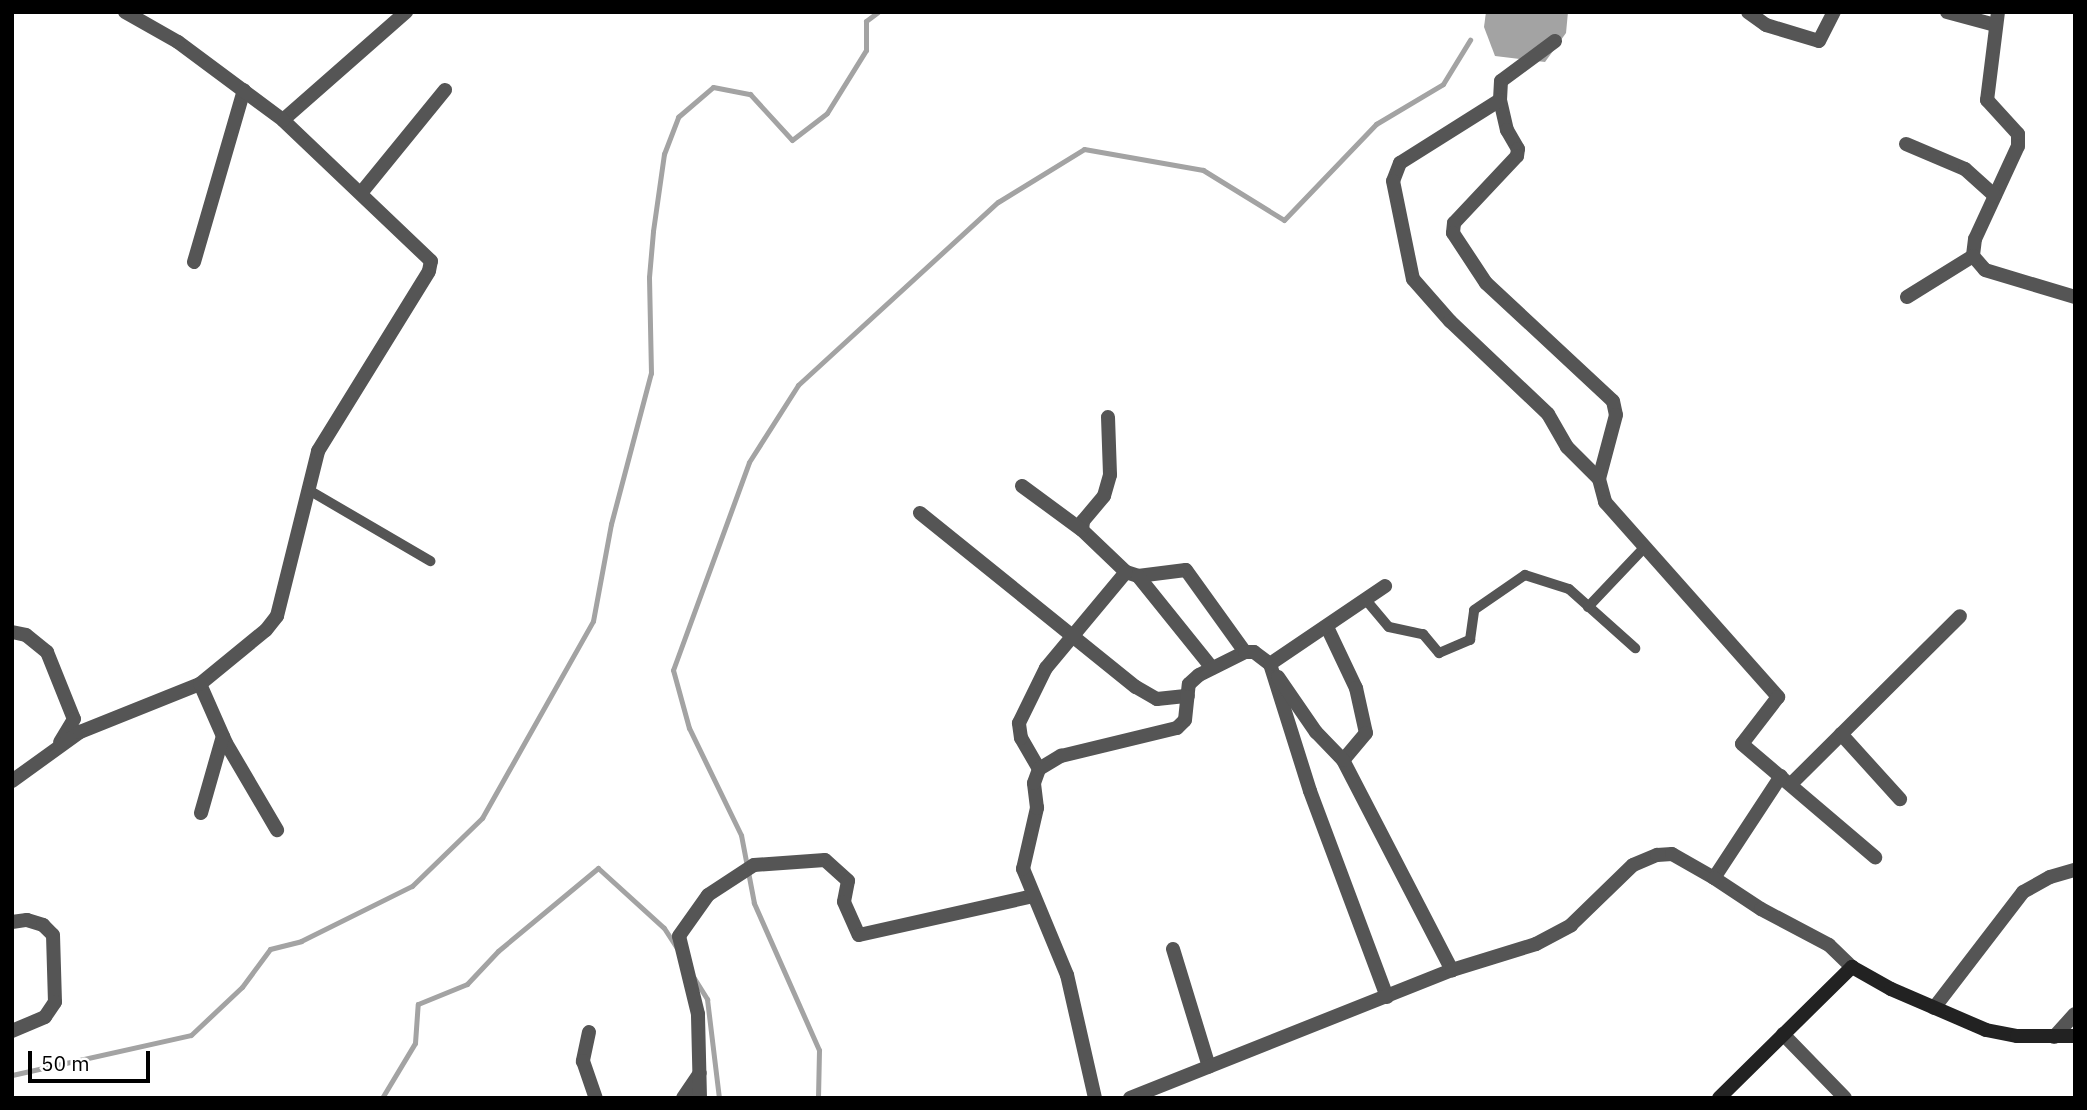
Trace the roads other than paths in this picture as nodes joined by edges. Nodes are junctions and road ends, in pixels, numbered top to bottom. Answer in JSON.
{"nodes":[{"id":1,"x":125,"y":12,"type":"edge"},
{"id":2,"x":407,"y":12,"type":"edge"},
{"id":3,"x":1748,"y":12,"type":"edge"},
{"id":4,"x":1834,"y":12,"type":"edge"},
{"id":5,"x":1947,"y":12,"type":"edge"},
{"id":6,"x":1996,"y":19,"type":"edge"},
{"id":7,"x":1555,"y":41,"type":"dead end"},
{"id":8,"x":244,"y":90,"type":"junction"},
{"id":9,"x":445,"y":90,"type":"dead end"},
{"id":10,"x":1500,"y":100,"type":"junction"},
{"id":11,"x":283,"y":121,"type":"junction"},
{"id":12,"x":1906,"y":144,"type":"dead end"},
{"id":13,"x":361,"y":193,"type":"junction"},
{"id":14,"x":1995,"y":196,"type":"junction"},
{"id":15,"x":1973,"y":256,"type":"junction"},
{"id":16,"x":194,"y":262,"type":"dead end"},
{"id":17,"x":1907,"y":297,"type":"dead end"},
{"id":18,"x":2075,"y":297,"type":"edge"},
{"id":19,"x":1108,"y":417,"type":"dead end"},
{"id":20,"x":1598,"y":479,"type":"junction"},
{"id":21,"x":1022,"y":486,"type":"dead end"},
{"id":22,"x":307,"y":489,"type":"junction"},
{"id":23,"x":920,"y":513,"type":"dead end"},
{"id":24,"x":1082,"y":530,"type":"junction"},
{"id":25,"x":1645,"y":547,"type":"junction"},
{"id":26,"x":429,"y":561,"type":"dead end"},
{"id":27,"x":1132,"y":574,"type":"junction"},
{"id":28,"x":1385,"y":586,"type":"dead end"},
{"id":29,"x":1366,"y":600,"type":"junction"},
{"id":30,"x":1588,"y":607,"type":"junction"},
{"id":31,"x":1960,"y":616,"type":"dead end"},
{"id":32,"x":1326,"y":627,"type":"junction"},
{"id":33,"x":12,"y":632,"type":"edge"},
{"id":34,"x":1070,"y":634,"type":"junction"},
{"id":35,"x":1635,"y":648,"type":"dead end"},
{"id":36,"x":1245,"y":652,"type":"junction"},
{"id":37,"x":1270,"y":664,"type":"junction"},
{"id":38,"x":1212,"y":668,"type":"junction"},
{"id":39,"x":200,"y":684,"type":"junction"},
{"id":40,"x":1188,"y":696,"type":"junction"},
{"id":41,"x":1842,"y":734,"type":"junction"},
{"id":42,"x":223,"y":736,"type":"junction"},
{"id":43,"x":59,"y":743,"type":"junction"},
{"id":44,"x":1343,"y":760,"type":"junction"},
{"id":45,"x":1039,"y":769,"type":"junction"},
{"id":46,"x":1786,"y":780,"type":"junction"},
{"id":47,"x":12,"y":781,"type":"edge"},
{"id":48,"x":1900,"y":799,"type":"dead end"},
{"id":49,"x":201,"y":813,"type":"dead end"},
{"id":50,"x":277,"y":830,"type":"dead end"},
{"id":51,"x":1875,"y":857,"type":"dead end"},
{"id":52,"x":2075,"y":870,"type":"edge"},
{"id":53,"x":1714,"y":878,"type":"junction"},
{"id":54,"x":1034,"y":896,"type":"junction"},
{"id":55,"x":12,"y":922,"type":"edge"},
{"id":56,"x":1173,"y":949,"type":"dead end"},
{"id":57,"x":1852,"y":967,"type":"junction"},
{"id":58,"x":1452,"y":970,"type":"junction"},
{"id":59,"x":1387,"y":997,"type":"junction"},
{"id":60,"x":1934,"y":1008,"type":"junction"},
{"id":61,"x":2075,"y":1014,"type":"edge"},
{"id":62,"x":12,"y":1031,"type":"edge"},
{"id":63,"x":589,"y":1032,"type":"dead end"},
{"id":64,"x":1783,"y":1034,"type":"junction"},
{"id":65,"x":2075,"y":1036,"type":"edge"},
{"id":66,"x":2054,"y":1037,"type":"junction"},
{"id":67,"x":1209,"y":1067,"type":"junction"},
{"id":68,"x":700,"y":1073,"type":"junction"},
{"id":69,"x":596,"y":1098,"type":"edge"},
{"id":70,"x":683,"y":1098,"type":"edge"},
{"id":71,"x":700,"y":1098,"type":"edge"},
{"id":72,"x":1095,"y":1098,"type":"edge"},
{"id":73,"x":1130,"y":1098,"type":"edge"},
{"id":74,"x":1719,"y":1098,"type":"edge"},
{"id":75,"x":1845,"y":1098,"type":"edge"}],
"edges":[{"from":1,"to":8,"type":"street"},
{"from":2,"to":11,"type":"street"},
{"from":3,"to":4,"type":"street"},
{"from":5,"to":6,"type":"street"},
{"from":6,"to":14,"type":"street"},
{"from":7,"to":10,"type":"street"},
{"from":8,"to":11,"type":"street"},
{"from":8,"to":16,"type":"street"},
{"from":9,"to":13,"type":"street"},
{"from":10,"to":20,"type":"street"},
{"from":10,"to":20,"type":"street"},
{"from":11,"to":13,"type":"street"},
{"from":12,"to":14,"type":"street"},
{"from":13,"to":22,"type":"street"},
{"from":14,"to":15,"type":"street"},
{"from":15,"to":17,"type":"street"},
{"from":15,"to":18,"type":"street"},
{"from":19,"to":24,"type":"street"},
{"from":20,"to":25,"type":"street"},
{"from":21,"to":24,"type":"street"},
{"from":22,"to":26,"type":"lane"},
{"from":22,"to":39,"type":"street"},
{"from":23,"to":34,"type":"street"},
{"from":24,"to":27,"type":"street"},
{"from":25,"to":30,"type":"lane"},
{"from":25,"to":46,"type":"street"},
{"from":27,"to":34,"type":"street"},
{"from":27,"to":36,"type":"street"},
{"from":27,"to":38,"type":"street"},
{"from":28,"to":29,"type":"street"},
{"from":29,"to":30,"type":"lane"},
{"from":29,"to":32,"type":"street"},
{"from":30,"to":35,"type":"lane"},
{"from":31,"to":41,"type":"street"},
{"from":32,"to":37,"type":"street"},
{"from":32,"to":44,"type":"street"},
{"from":33,"to":43,"type":"street"},
{"from":34,"to":40,"type":"street"},
{"from":34,"to":45,"type":"street"},
{"from":36,"to":37,"type":"street"},
{"from":36,"to":38,"type":"street"},
{"from":37,"to":44,"type":"street"},
{"from":37,"to":59,"type":"street"},
{"from":38,"to":40,"type":"street"},
{"from":39,"to":42,"type":"street"},
{"from":39,"to":43,"type":"street"},
{"from":40,"to":45,"type":"street"},
{"from":41,"to":46,"type":"street"},
{"from":41,"to":48,"type":"street"},
{"from":42,"to":49,"type":"street"},
{"from":42,"to":50,"type":"street"},
{"from":43,"to":47,"type":"street"},
{"from":44,"to":58,"type":"street"},
{"from":45,"to":54,"type":"street"},
{"from":46,"to":51,"type":"street"},
{"from":46,"to":53,"type":"street"},
{"from":52,"to":60,"type":"street"},
{"from":53,"to":57,"type":"street"},
{"from":53,"to":58,"type":"street"},
{"from":54,"to":68,"type":"street"},
{"from":54,"to":72,"type":"street"},
{"from":55,"to":62,"type":"street"},
{"from":56,"to":67,"type":"street"},
{"from":57,"to":60,"type":"street"},
{"from":57,"to":64,"type":"street"},
{"from":58,"to":59,"type":"street"},
{"from":59,"to":67,"type":"street"},
{"from":60,"to":66,"type":"street"},
{"from":61,"to":66,"type":"street"},
{"from":63,"to":69,"type":"street"},
{"from":64,"to":74,"type":"street"},
{"from":64,"to":75,"type":"street"},
{"from":65,"to":66,"type":"street"},
{"from":67,"to":73,"type":"street"},
{"from":68,"to":70,"type":"street"},
{"from":68,"to":71,"type":"street"}]}
